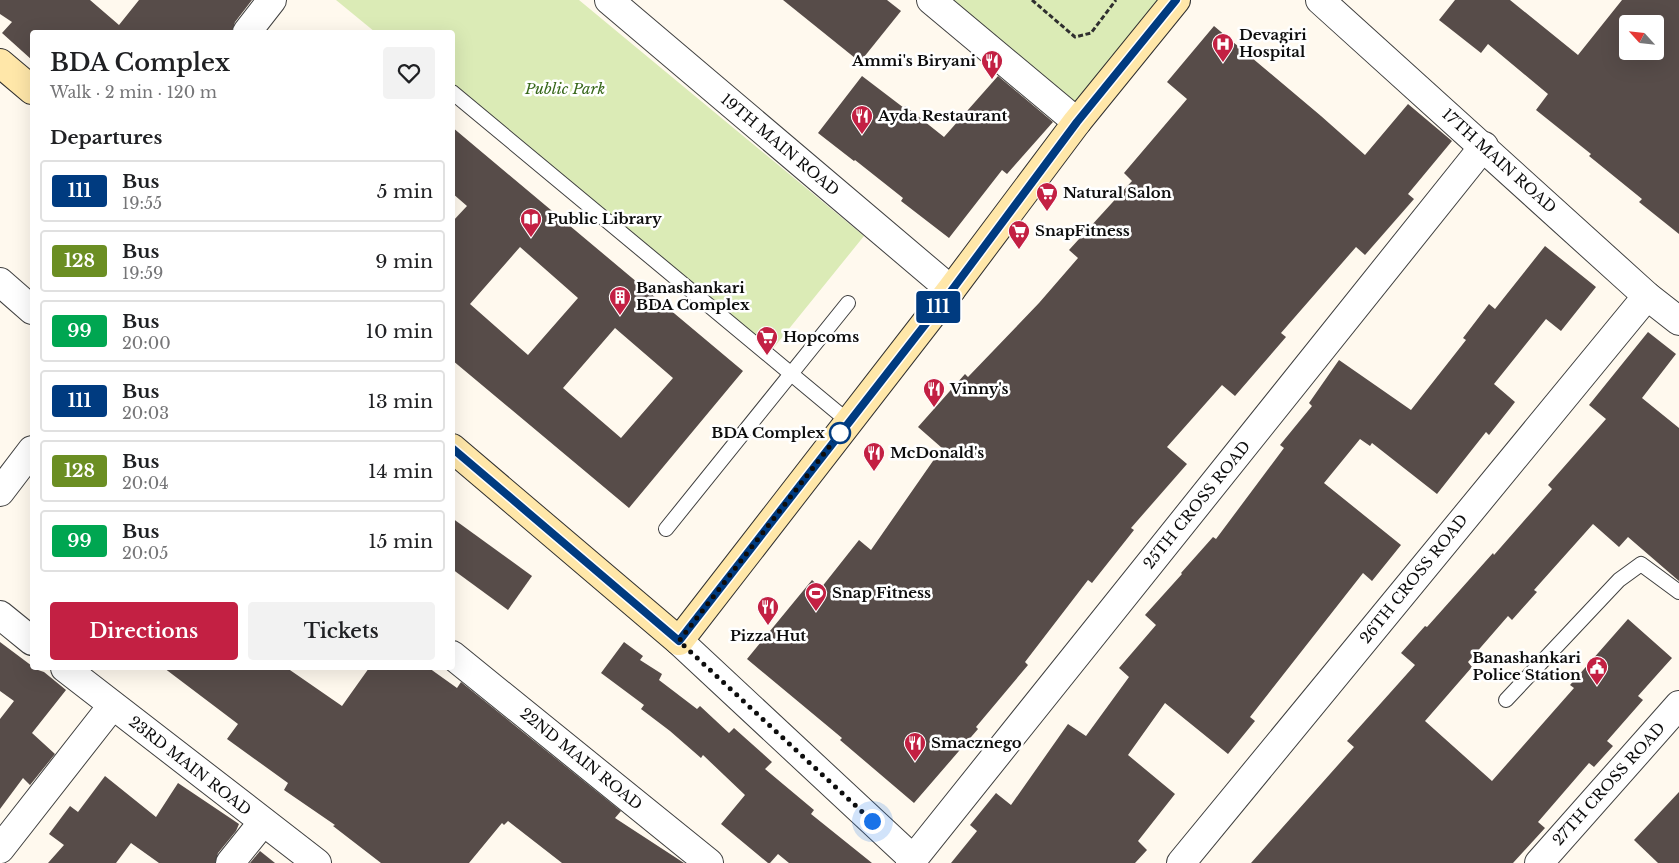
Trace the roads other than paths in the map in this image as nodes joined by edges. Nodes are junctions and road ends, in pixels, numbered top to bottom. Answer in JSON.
{"nodes":[{"id":1,"x":272,"y":0,"type":"edge"},
{"id":2,"x":609,"y":0,"type":"edge"},
{"id":3,"x":931,"y":0,"type":"edge"},
{"id":4,"x":1176,"y":0,"type":"edge"},
{"id":5,"x":1320,"y":0,"type":"edge"},
{"id":6,"x":249,"y":30,"type":"edge"},
{"id":7,"x":0,"y":64,"type":"edge"},
{"id":8,"x":30,"y":88,"type":"edge"},
{"id":9,"x":455,"y":94,"type":"edge"},
{"id":10,"x":1077,"y":122,"type":"junction"},
{"id":11,"x":1484,"y":146,"type":"junction"},
{"id":12,"x":0,"y":282,"type":"edge"},
{"id":13,"x":952,"y":290,"type":"junction"},
{"id":14,"x":1647,"y":296,"type":"junction"},
{"id":15,"x":848,"y":303,"type":"dead end"},
{"id":16,"x":30,"y":308,"type":"edge"},
{"id":17,"x":1679,"y":320,"type":"edge"},
{"id":18,"x":792,"y":374,"type":"junction"},
{"id":19,"x":849,"y":422,"type":"junction"},
{"id":20,"x":455,"y":451,"type":"edge"},
{"id":21,"x":30,"y":453,"type":"edge"},
{"id":22,"x":0,"y":492,"type":"edge"},
{"id":23,"x":666,"y":529,"type":"dead end"},
{"id":24,"x":1679,"y":592,"type":"edge"},
{"id":25,"x":0,"y":615,"type":"edge"},
{"id":26,"x":30,"y":640,"type":"edge"},
{"id":27,"x":679,"y":641,"type":"junction"},
{"id":28,"x":455,"y":657,"type":"edge"},
{"id":29,"x":67,"y":670,"type":"edge"},
{"id":30,"x":1506,"y":700,"type":"dead end"},
{"id":31,"x":1679,"y":705,"type":"edge"},
{"id":32,"x":112,"y":706,"type":"junction"},
{"id":33,"x":262,"y":822,"type":"junction"},
{"id":34,"x":0,"y":849,"type":"edge"},
{"id":35,"x":912,"y":861,"type":"edge"},
{"id":36,"x":230,"y":863,"type":"edge"},
{"id":37,"x":317,"y":863,"type":"edge"},
{"id":38,"x":709,"y":863,"type":"edge"},
{"id":39,"x":1181,"y":863,"type":"edge"},
{"id":40,"x":1539,"y":863,"type":"edge"}],
"edges":[{"from":1,"to":6,"type":"street"},
{"from":2,"to":13,"type":"street","name":"19TH MAIN ROAD"},
{"from":3,"to":10,"type":"street"},
{"from":4,"to":10,"type":"street"},
{"from":5,"to":11,"type":"street","name":"17TH MAIN ROAD"},
{"from":7,"to":8,"type":"street"},
{"from":9,"to":18,"type":"lane"},
{"from":10,"to":13,"type":"street"},
{"from":11,"to":14,"type":"street","name":"17TH MAIN ROAD"},
{"from":11,"to":35,"type":"street","name":"25TH CROSS ROAD"},
{"from":12,"to":16,"type":"street"},
{"from":13,"to":19,"type":"street"},
{"from":14,"to":17,"type":"street","name":"17TH MAIN ROAD"},
{"from":14,"to":39,"type":"street","name":"26TH CROSS ROAD"},
{"from":15,"to":18,"type":"lane"},
{"from":18,"to":19,"type":"lane"},
{"from":18,"to":23,"type":"lane"},
{"from":19,"to":27,"type":"street"},
{"from":20,"to":27,"type":"street"},
{"from":21,"to":22,"type":"street"},
{"from":24,"to":30,"type":"lane"},
{"from":25,"to":26,"type":"street"},
{"from":27,"to":35,"type":"street"},
{"from":28,"to":38,"type":"street","name":"22ND MAIN ROAD"},
{"from":29,"to":32,"type":"street","name":"23RD MAIN ROAD"},
{"from":31,"to":40,"type":"street","name":"27TH CROSS ROAD"},
{"from":32,"to":33,"type":"street","name":"23RD MAIN ROAD"},
{"from":32,"to":34,"type":"street"},
{"from":33,"to":36,"type":"street"},
{"from":33,"to":37,"type":"street","name":"23RD MAIN ROAD"}]}
